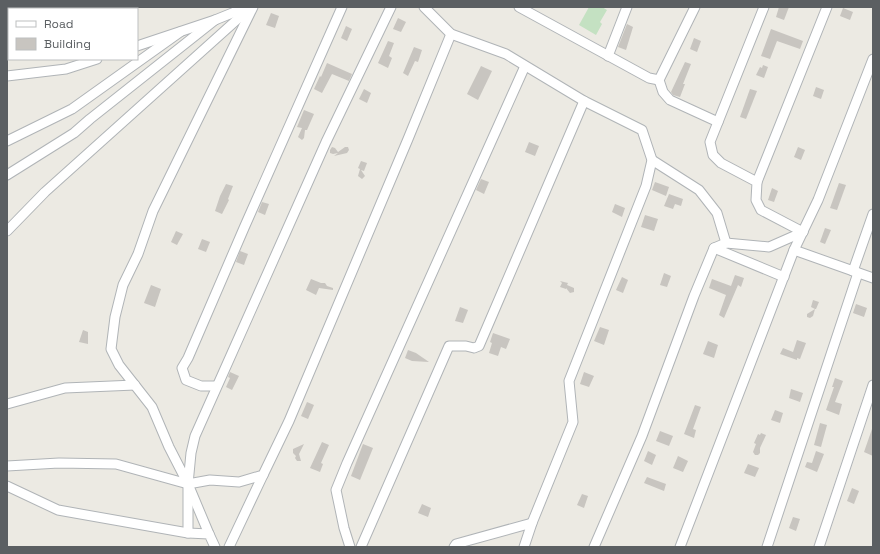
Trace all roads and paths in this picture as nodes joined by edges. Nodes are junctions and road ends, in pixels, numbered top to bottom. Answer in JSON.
{"nodes":[{"id":1,"x":247,"y":7,"type":"edge"},
{"id":2,"x":252,"y":7,"type":"edge"},
{"id":3,"x":342,"y":7,"type":"edge"},
{"id":4,"x":391,"y":7,"type":"edge"},
{"id":5,"x":424,"y":7,"type":"edge"},
{"id":6,"x":519,"y":7,"type":"edge"},
{"id":7,"x":627,"y":7,"type":"edge"},
{"id":8,"x":695,"y":7,"type":"edge"},
{"id":9,"x":764,"y":7,"type":"edge"},
{"id":10,"x":827,"y":7,"type":"edge"},
{"id":11,"x":215,"y":20,"type":"junction"},
{"id":12,"x":180,"y":32,"type":"junction"},
{"id":13,"x":451,"y":34,"type":"junction"},
{"id":14,"x":138,"y":46,"type":"edge"},
{"id":15,"x":608,"y":56,"type":"junction"},
{"id":16,"x":873,"y":59,"type":"edge"},
{"id":17,"x":94,"y":60,"type":"edge"},
{"id":18,"x":525,"y":66,"type":"junction"},
{"id":19,"x":8,"y":77,"type":"edge"},
{"id":20,"x":659,"y":80,"type":"junction"},
{"id":21,"x":584,"y":102,"type":"junction"},
{"id":22,"x":718,"y":122,"type":"junction"},
{"id":23,"x":7,"y":141,"type":"edge"},
{"id":24,"x":652,"y":160,"type":"junction"},
{"id":25,"x":7,"y":174,"type":"edge"},
{"id":26,"x":757,"y":182,"type":"junction"},
{"id":27,"x":873,"y":214,"type":"edge"},
{"id":28,"x":7,"y":231,"type":"edge"},
{"id":29,"x":803,"y":232,"type":"junction"},
{"id":30,"x":726,"y":243,"type":"junction"},
{"id":31,"x":714,"y":248,"type":"junction"},
{"id":32,"x":794,"y":250,"type":"junction"},
{"id":33,"x":855,"y":272,"type":"junction"},
{"id":34,"x":784,"y":277,"type":"junction"},
{"id":35,"x":873,"y":278,"type":"edge"},
{"id":36,"x":135,"y":385,"type":"junction"},
{"id":37,"x":873,"y":385,"type":"edge"},
{"id":38,"x":216,"y":386,"type":"junction"},
{"id":39,"x":7,"y":404,"type":"edge"},
{"id":40,"x":7,"y":466,"type":"edge"},
{"id":41,"x":263,"y":475,"type":"junction"},
{"id":42,"x":188,"y":484,"type":"junction"},
{"id":43,"x":7,"y":486,"type":"edge"},
{"id":44,"x":532,"y":523,"type":"junction"},
{"id":45,"x":188,"y":532,"type":"junction"},
{"id":46,"x":209,"y":534,"type":"junction"},
{"id":47,"x":215,"y":547,"type":"edge"},
{"id":48,"x":229,"y":547,"type":"edge"},
{"id":49,"x":350,"y":547,"type":"edge"},
{"id":50,"x":361,"y":547,"type":"edge"},
{"id":51,"x":454,"y":547,"type":"edge"},
{"id":52,"x":524,"y":547,"type":"edge"},
{"id":53,"x":594,"y":547,"type":"edge"},
{"id":54,"x":680,"y":547,"type":"edge"},
{"id":55,"x":767,"y":547,"type":"edge"},
{"id":56,"x":819,"y":547,"type":"edge"}],
"edges":[{"from":1,"to":11,"type":"street"},
{"from":2,"to":28,"type":"street"},
{"from":2,"to":36,"type":"street"},
{"from":3,"to":38,"type":"street"},
{"from":4,"to":38,"type":"street"},
{"from":5,"to":13,"type":"street"},
{"from":6,"to":15,"type":"street"},
{"from":7,"to":15,"type":"street"},
{"from":8,"to":20,"type":"street"},
{"from":9,"to":22,"type":"street"},
{"from":10,"to":26,"type":"street"},
{"from":11,"to":12,"type":"street"},
{"from":11,"to":25,"type":"street"},
{"from":12,"to":14,"type":"street"},
{"from":12,"to":23,"type":"street"},
{"from":13,"to":18,"type":"street"},
{"from":13,"to":41,"type":"street"},
{"from":15,"to":20,"type":"street"},
{"from":16,"to":29,"type":"street"},
{"from":17,"to":19,"type":"street"},
{"from":18,"to":21,"type":"street"},
{"from":18,"to":49,"type":"street"},
{"from":20,"to":22,"type":"street"},
{"from":21,"to":24,"type":"street"},
{"from":21,"to":50,"type":"street"},
{"from":22,"to":26,"type":"street"},
{"from":24,"to":30,"type":"street"},
{"from":24,"to":44,"type":"street"},
{"from":26,"to":29,"type":"street"},
{"from":27,"to":33,"type":"street"},
{"from":29,"to":30,"type":"street"},
{"from":29,"to":32,"type":"street"},
{"from":30,"to":31,"type":"street"},
{"from":31,"to":34,"type":"street"},
{"from":31,"to":53,"type":"street"},
{"from":32,"to":33,"type":"street"},
{"from":32,"to":34,"type":"street"},
{"from":33,"to":35,"type":"street"},
{"from":33,"to":55,"type":"street"},
{"from":34,"to":54,"type":"street"},
{"from":36,"to":39,"type":"street"},
{"from":36,"to":42,"type":"street"},
{"from":37,"to":56,"type":"street"},
{"from":38,"to":42,"type":"street"},
{"from":40,"to":42,"type":"street"},
{"from":41,"to":42,"type":"street"},
{"from":41,"to":48,"type":"street"},
{"from":42,"to":45,"type":"street"},
{"from":42,"to":46,"type":"street"},
{"from":43,"to":45,"type":"street"},
{"from":44,"to":51,"type":"street"},
{"from":44,"to":52,"type":"street"},
{"from":45,"to":46,"type":"street"},
{"from":46,"to":47,"type":"street"}]}
